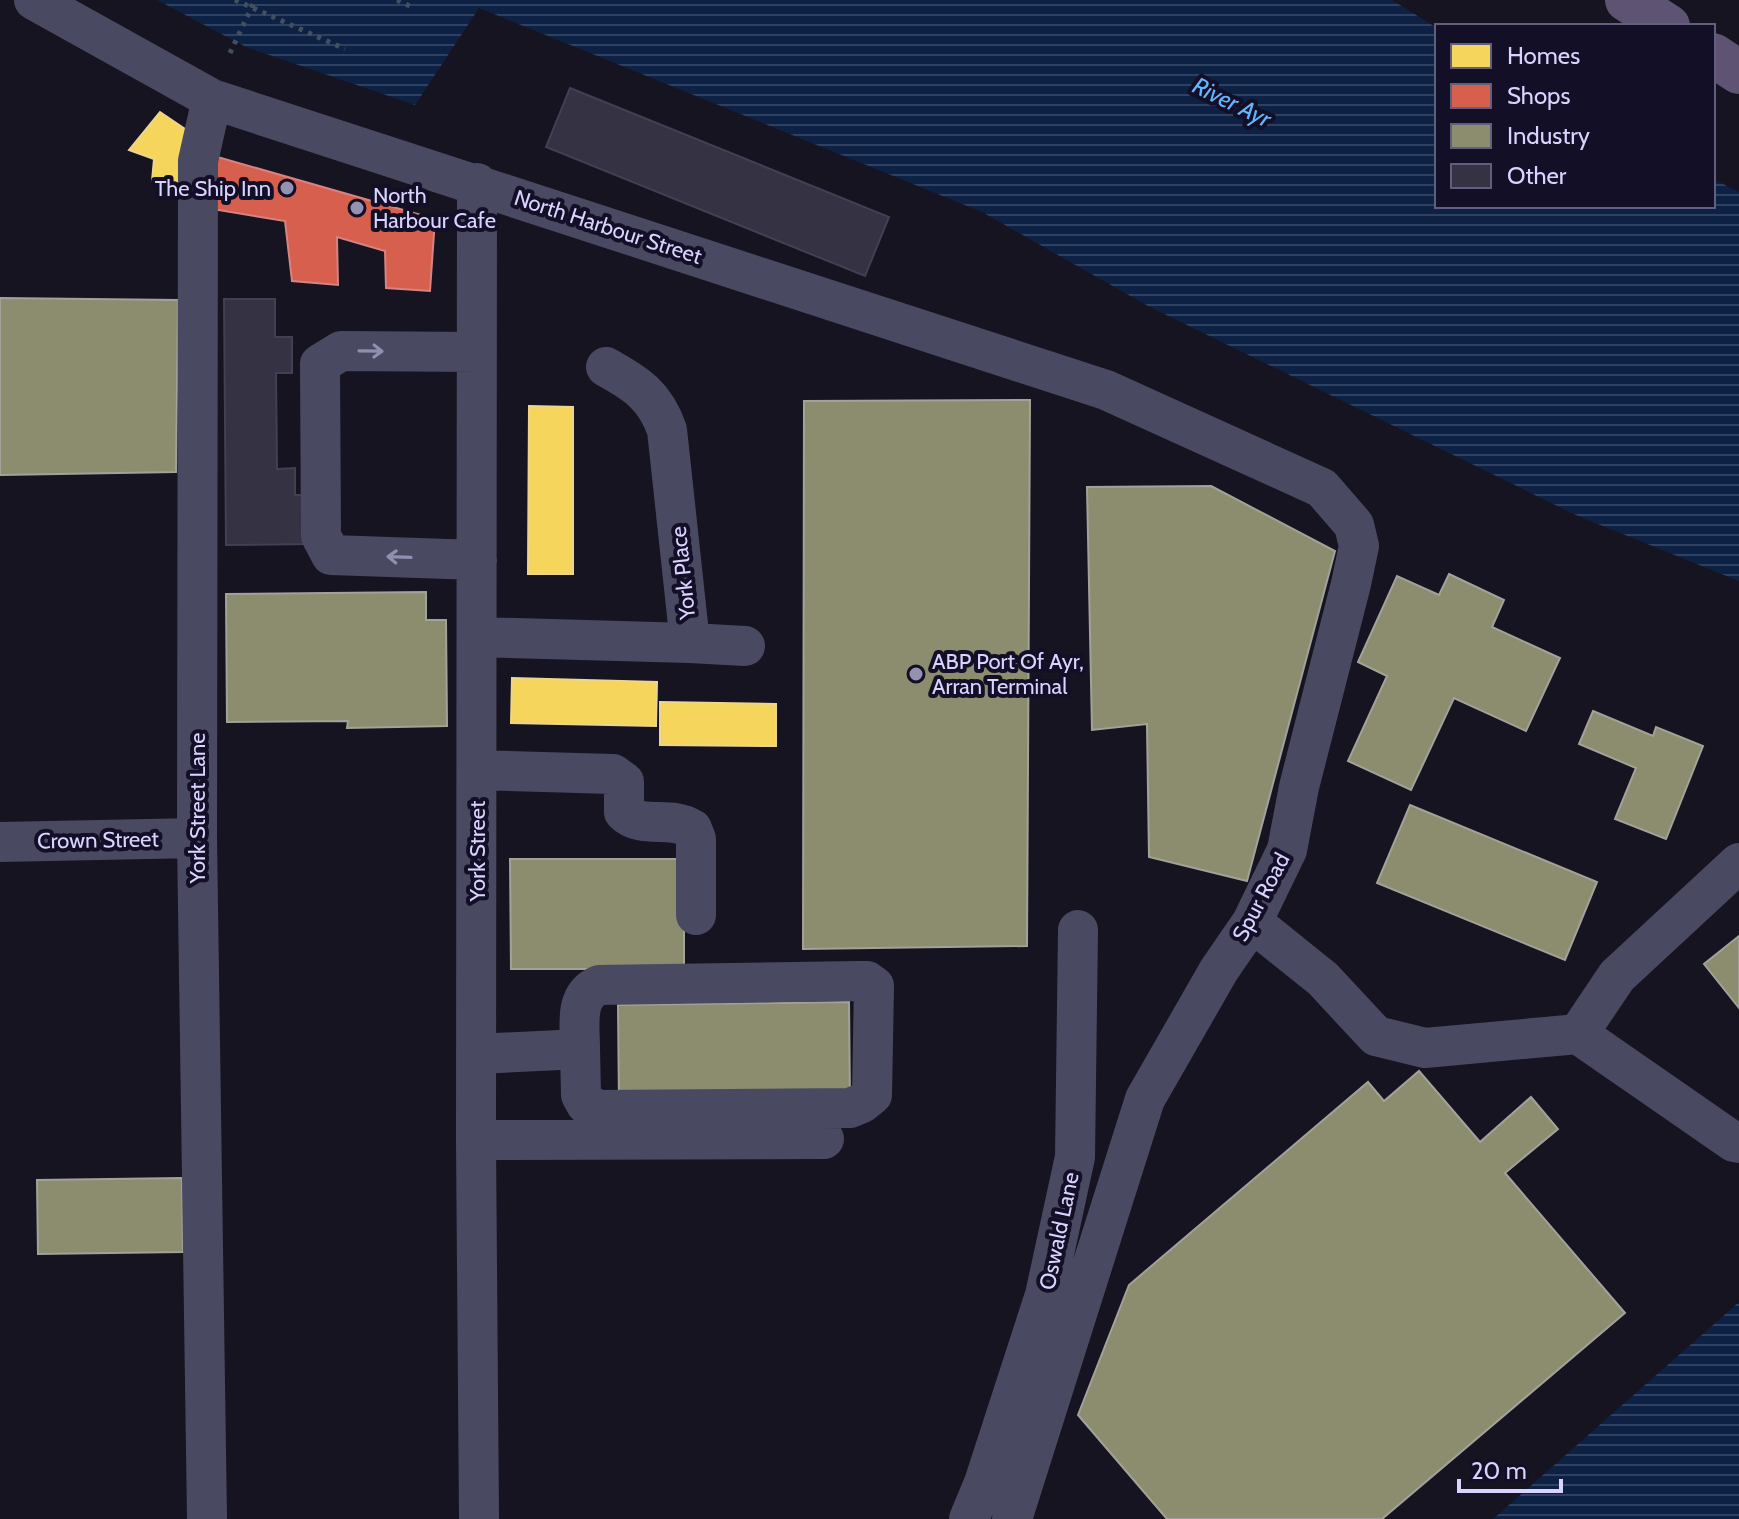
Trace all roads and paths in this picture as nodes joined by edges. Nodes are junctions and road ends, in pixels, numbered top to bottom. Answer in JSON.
{"nodes":[{"id":1,"x":34,"y":0,"type":"edge"},
{"id":2,"x":235,"y":0,"type":"edge"},
{"id":3,"x":255,"y":0,"type":"edge"},
{"id":4,"x":397,"y":0,"type":"edge"},
{"id":5,"x":1627,"y":0,"type":"edge"},
{"id":6,"x":251,"y":7,"type":"junction"},
{"id":7,"x":412,"y":7,"type":"dead end"},
{"id":8,"x":1665,"y":24,"type":"edge"},
{"id":9,"x":345,"y":49,"type":"dead end"},
{"id":10,"x":230,"y":53,"type":"dead end"},
{"id":11,"x":1715,"y":56,"type":"edge"},
{"id":12,"x":1739,"y":72,"type":"edge"},
{"id":13,"x":212,"y":99,"type":"junction"},
{"id":14,"x":477,"y":183,"type":"junction"},
{"id":15,"x":477,"y":352,"type":"junction"},
{"id":16,"x":606,"y":367,"type":"dead end"},
{"id":17,"x":1106,"y":390,"type":"joint"},
{"id":18,"x":477,"y":560,"type":"junction"},
{"id":19,"x":477,"y":637,"type":"junction"},
{"id":20,"x":690,"y":643,"type":"junction"},
{"id":21,"x":745,"y":646,"type":"dead end"},
{"id":22,"x":477,"y":770,"type":"junction"},
{"id":23,"x":197,"y":838,"type":"junction"},
{"id":24,"x":0,"y":842,"type":"edge"},
{"id":25,"x":1739,"y":863,"type":"edge"},
{"id":26,"x":696,"y":915,"type":"dead end"},
{"id":27,"x":1252,"y":922,"type":"junction"},
{"id":28,"x":1078,"y":930,"type":"dead end"},
{"id":29,"x":1578,"y":1034,"type":"junction"},
{"id":30,"x":580,"y":1049,"type":"junction"},
{"id":31,"x":476,"y":1054,"type":"junction"},
{"id":32,"x":824,"y":1139,"type":"dead end"},
{"id":33,"x":476,"y":1140,"type":"junction"},
{"id":34,"x":1739,"y":1143,"type":"edge"},
{"id":35,"x":207,"y":1519,"type":"edge"},
{"id":36,"x":479,"y":1519,"type":"edge"},
{"id":37,"x":969,"y":1519,"type":"edge"},
{"id":38,"x":1012,"y":1519,"type":"edge"}],
"edges":[{"from":1,"to":13,"type":"street","name":"North Harbour Street"},
{"from":2,"to":6,"type":"path"},
{"from":3,"to":6,"type":"path"},
{"from":4,"to":7,"type":"path"},
{"from":5,"to":8,"type":"main road"},
{"from":6,"to":9,"type":"path"},
{"from":6,"to":10,"type":"path"},
{"from":11,"to":12,"type":"main road"},
{"from":13,"to":14,"type":"street","name":"North Harbour Street"},
{"from":13,"to":23,"type":"street","name":"York Street Lane"},
{"from":14,"to":15,"type":"street","name":"York Street"},
{"from":14,"to":17,"type":"street","name":"North Harbour Street"},
{"from":15,"to":18,"type":"street","name":"York Street"},
{"from":18,"to":15,"type":"street","one_way":true},
{"from":16,"to":20,"type":"street","name":"York Place"},
{"from":17,"to":27,"type":"street","name":"Spur Road"},
{"from":18,"to":19,"type":"street","name":"York Street"},
{"from":19,"to":20,"type":"street","name":"York Place"},
{"from":19,"to":22,"type":"street","name":"York Street"},
{"from":20,"to":21,"type":"street"},
{"from":22,"to":26,"type":"street"},
{"from":22,"to":31,"type":"street","name":"York Street"},
{"from":23,"to":24,"type":"street","name":"Crown Street"},
{"from":23,"to":35,"type":"street","name":"York Street Lane"},
{"from":25,"to":29,"type":"street"},
{"from":27,"to":29,"type":"street"},
{"from":27,"to":38,"type":"street","name":"Spur Road"},
{"from":28,"to":37,"type":"street","name":"Oswald Lane"},
{"from":29,"to":34,"type":"street"},
{"from":30,"to":30,"type":"street"},
{"from":30,"to":31,"type":"street"},
{"from":31,"to":33,"type":"street","name":"York Street"},
{"from":32,"to":33,"type":"street"},
{"from":33,"to":36,"type":"street","name":"York Street"}]}
